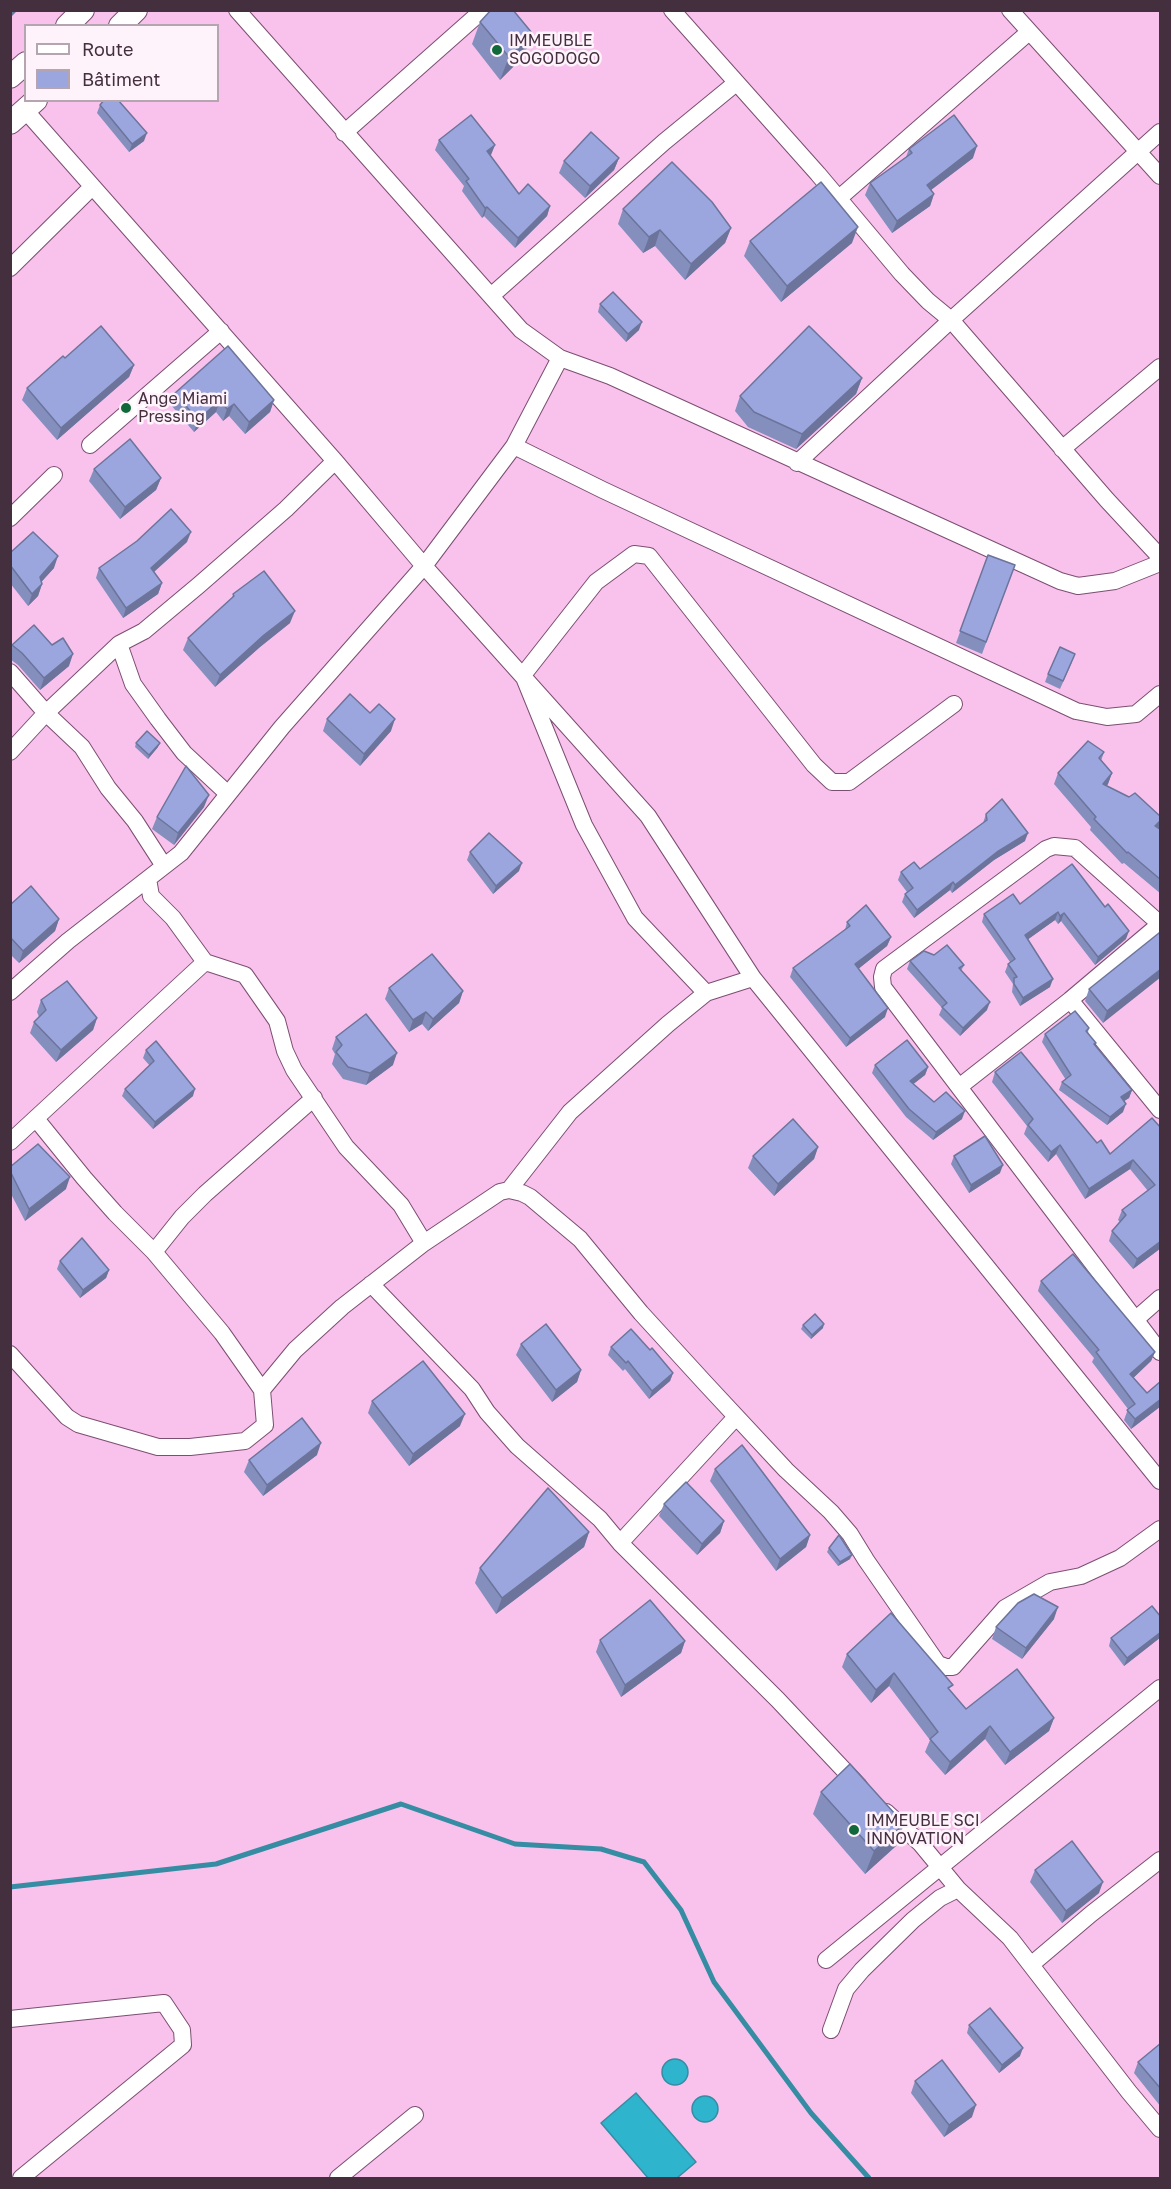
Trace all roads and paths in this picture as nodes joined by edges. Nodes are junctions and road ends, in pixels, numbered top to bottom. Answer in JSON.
{"nodes":[{"id":1,"x":83,"y":10,"type":"edge"},
{"id":2,"x":136,"y":10,"type":"edge"},
{"id":3,"x":237,"y":10,"type":"edge"},
{"id":4,"x":483,"y":10,"type":"edge"},
{"id":5,"x":672,"y":10,"type":"edge"},
{"id":6,"x":1010,"y":10,"type":"edge"},
{"id":7,"x":69,"y":24,"type":"edge"},
{"id":8,"x":122,"y":24,"type":"edge"},
{"id":9,"x":1029,"y":32,"type":"junction"},
{"id":10,"x":24,"y":65,"type":"edge"},
{"id":11,"x":10,"y":77,"type":"edge"},
{"id":12,"x":736,"y":83,"type":"junction"},
{"id":13,"x":24,"y":111,"type":"edge"},
{"id":14,"x":1161,"y":132,"type":"edge"},
{"id":15,"x":344,"y":133,"type":"junction"},
{"id":16,"x":1138,"y":150,"type":"junction"},
{"id":17,"x":1161,"y":176,"type":"edge"},
{"id":18,"x":92,"y":187,"type":"junction"},
{"id":19,"x":838,"y":198,"type":"junction"},
{"id":20,"x":10,"y":267,"type":"edge"},
{"id":21,"x":490,"y":296,"type":"junction"},
{"id":22,"x":951,"y":320,"type":"junction"},
{"id":23,"x":221,"y":331,"type":"junction"},
{"id":24,"x":560,"y":358,"type":"junction"},
{"id":25,"x":1161,"y":367,"type":"edge"},
{"id":26,"x":90,"y":445,"type":"dead end"},
{"id":27,"x":514,"y":446,"type":"junction"},
{"id":28,"x":1062,"y":449,"type":"junction"},
{"id":29,"x":335,"y":461,"type":"junction"},
{"id":30,"x":797,"y":463,"type":"junction"},
{"id":31,"x":54,"y":475,"type":"dead end"},
{"id":32,"x":10,"y":518,"type":"edge"},
{"id":33,"x":1161,"y":557,"type":"edge"},
{"id":34,"x":1161,"y":563,"type":"edge"},
{"id":35,"x":424,"y":566,"type":"junction"},
{"id":36,"x":119,"y":644,"type":"junction"},
{"id":37,"x":10,"y":672,"type":"edge"},
{"id":38,"x":523,"y":675,"type":"junction"},
{"id":39,"x":1161,"y":694,"type":"edge"},
{"id":40,"x":954,"y":704,"type":"dead end"},
{"id":41,"x":46,"y":713,"type":"junction"},
{"id":42,"x":10,"y":752,"type":"edge"},
{"id":43,"x":228,"y":794,"type":"junction"},
{"id":44,"x":164,"y":866,"type":"junction"},
{"id":45,"x":148,"y":879,"type":"junction"},
{"id":46,"x":1160,"y":924,"type":"edge"},
{"id":47,"x":205,"y":962,"type":"junction"},
{"id":48,"x":753,"y":978,"type":"junction"},
{"id":49,"x":10,"y":992,"type":"edge"},
{"id":50,"x":706,"y":993,"type":"junction"},
{"id":51,"x":1070,"y":1000,"type":"junction"},
{"id":52,"x":959,"y":1087,"type":"junction"},
{"id":53,"x":314,"y":1098,"type":"junction"},
{"id":54,"x":1161,"y":1110,"type":"edge"},
{"id":55,"x":37,"y":1120,"type":"junction"},
{"id":56,"x":10,"y":1143,"type":"edge"},
{"id":57,"x":509,"y":1190,"type":"junction"},
{"id":58,"x":424,"y":1243,"type":"junction"},
{"id":59,"x":154,"y":1252,"type":"junction"},
{"id":60,"x":371,"y":1284,"type":"junction"},
{"id":61,"x":1161,"y":1298,"type":"edge"},
{"id":62,"x":1135,"y":1320,"type":"junction"},
{"id":63,"x":1161,"y":1352,"type":"edge"},
{"id":64,"x":10,"y":1354,"type":"edge"},
{"id":65,"x":262,"y":1390,"type":"junction"},
{"id":66,"x":736,"y":1417,"type":"junction"},
{"id":67,"x":1161,"y":1481,"type":"edge"},
{"id":68,"x":1161,"y":1529,"type":"edge"},
{"id":69,"x":620,"y":1543,"type":"junction"},
{"id":70,"x":1161,"y":1688,"type":"edge"},
{"id":71,"x":1161,"y":1860,"type":"edge"},
{"id":72,"x":940,"y":1868,"type":"junction"},
{"id":73,"x":958,"y":1888,"type":"junction"},
{"id":74,"x":826,"y":1960,"type":"dead end"},
{"id":75,"x":1032,"y":1964,"type":"junction"},
{"id":76,"x":10,"y":2019,"type":"edge"},
{"id":77,"x":831,"y":2030,"type":"dead end"},
{"id":78,"x":415,"y":2115,"type":"dead end"},
{"id":79,"x":1161,"y":2128,"type":"edge"},
{"id":80,"x":21,"y":2178,"type":"edge"},
{"id":81,"x":338,"y":2178,"type":"edge"}],
"edges":[{"from":1,"to":7,"type":"main road"},
{"from":2,"to":8,"type":"main road"},
{"from":3,"to":15,"type":"street"},
{"from":4,"to":15,"type":"street"},
{"from":5,"to":12,"type":"street"},
{"from":6,"to":9,"type":"street"},
{"from":9,"to":16,"type":"street"},
{"from":9,"to":19,"type":"street"},
{"from":10,"to":11,"type":"main road"},
{"from":12,"to":19,"type":"street"},
{"from":12,"to":21,"type":"street"},
{"from":13,"to":18,"type":"street"},
{"from":14,"to":16,"type":"street"},
{"from":15,"to":21,"type":"street"},
{"from":16,"to":17,"type":"street"},
{"from":16,"to":22,"type":"street"},
{"from":18,"to":20,"type":"street"},
{"from":18,"to":23,"type":"street"},
{"from":19,"to":22,"type":"street"},
{"from":21,"to":24,"type":"street"},
{"from":22,"to":28,"type":"street"},
{"from":22,"to":30,"type":"street"},
{"from":23,"to":26,"type":"street"},
{"from":23,"to":29,"type":"street"},
{"from":24,"to":27,"type":"street"},
{"from":24,"to":30,"type":"street"},
{"from":25,"to":28,"type":"street"},
{"from":27,"to":35,"type":"street"},
{"from":27,"to":39,"type":"street"},
{"from":28,"to":33,"type":"street"},
{"from":29,"to":35,"type":"street"},
{"from":29,"to":36,"type":"street"},
{"from":30,"to":34,"type":"street"},
{"from":31,"to":32,"type":"street"},
{"from":35,"to":38,"type":"street"},
{"from":35,"to":43,"type":"street"},
{"from":36,"to":41,"type":"street"},
{"from":36,"to":43,"type":"street"},
{"from":37,"to":41,"type":"street"},
{"from":38,"to":40,"type":"street"},
{"from":38,"to":48,"type":"street"},
{"from":38,"to":50,"type":"street"},
{"from":41,"to":42,"type":"street"},
{"from":41,"to":44,"type":"street"},
{"from":43,"to":44,"type":"street"},
{"from":44,"to":45,"type":"street"},
{"from":45,"to":47,"type":"street"},
{"from":45,"to":49,"type":"street"},
{"from":46,"to":51,"type":"street"},
{"from":46,"to":52,"type":"street"},
{"from":47,"to":53,"type":"street"},
{"from":47,"to":55,"type":"street"},
{"from":48,"to":50,"type":"street"},
{"from":48,"to":67,"type":"street"},
{"from":50,"to":57,"type":"street"},
{"from":51,"to":52,"type":"street"},
{"from":51,"to":54,"type":"street"},
{"from":52,"to":62,"type":"street"},
{"from":53,"to":58,"type":"street"},
{"from":53,"to":59,"type":"street"},
{"from":55,"to":56,"type":"street"},
{"from":55,"to":59,"type":"street"},
{"from":57,"to":58,"type":"street"},
{"from":57,"to":66,"type":"street"},
{"from":58,"to":60,"type":"street"},
{"from":59,"to":65,"type":"street"},
{"from":60,"to":65,"type":"street"},
{"from":60,"to":69,"type":"street"},
{"from":61,"to":62,"type":"street"},
{"from":62,"to":63,"type":"street"},
{"from":64,"to":65,"type":"street"},
{"from":66,"to":68,"type":"street"},
{"from":66,"to":69,"type":"street"},
{"from":69,"to":72,"type":"street"},
{"from":70,"to":72,"type":"street"},
{"from":71,"to":75,"type":"street"},
{"from":72,"to":73,"type":"street"},
{"from":72,"to":74,"type":"street"},
{"from":73,"to":75,"type":"street"},
{"from":73,"to":77,"type":"street"},
{"from":75,"to":79,"type":"street"},
{"from":76,"to":80,"type":"street"},
{"from":78,"to":81,"type":"street"}]}
